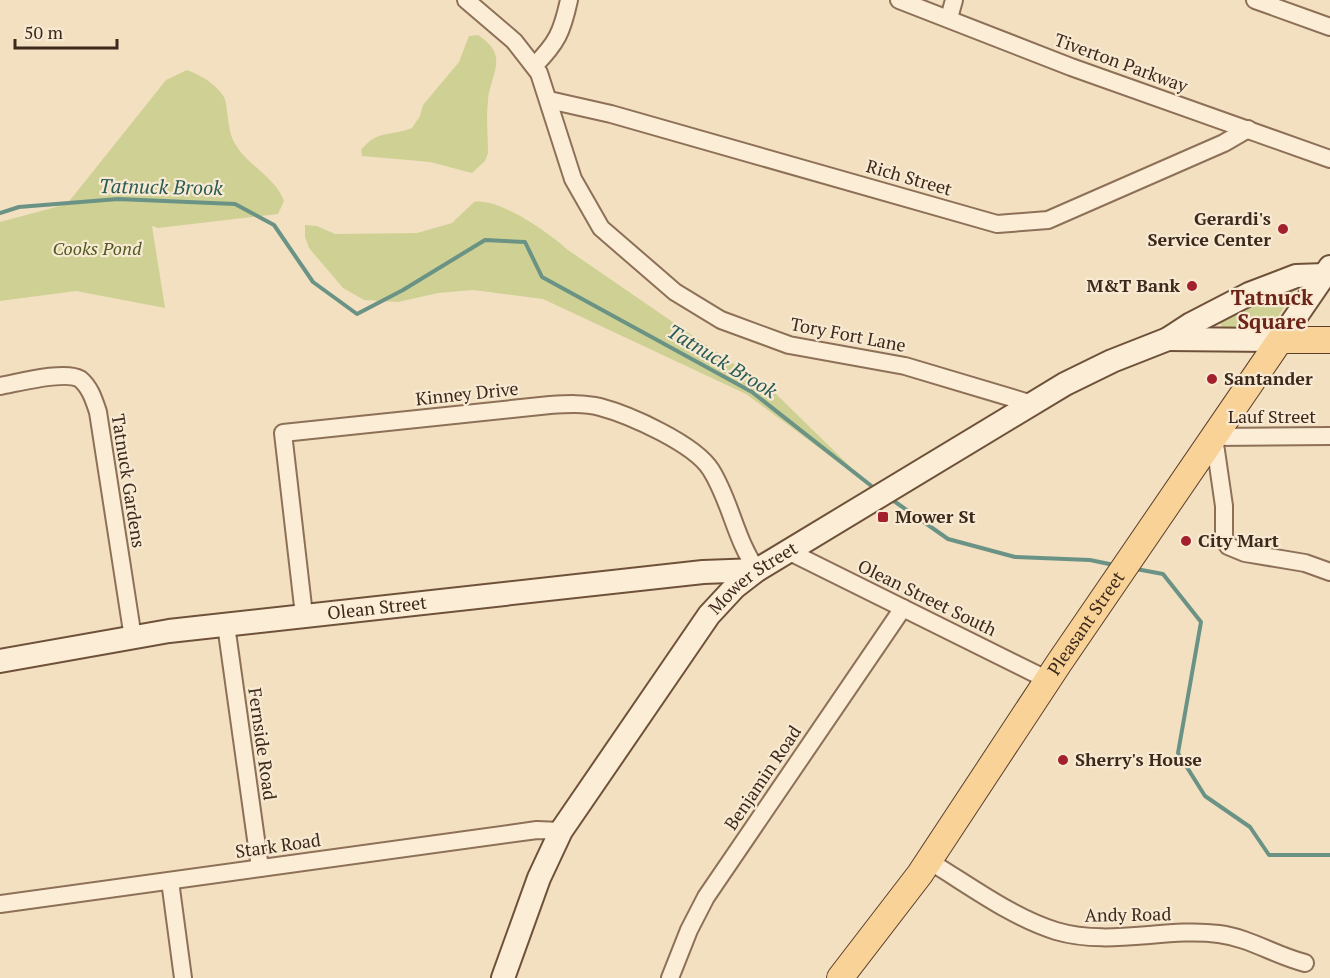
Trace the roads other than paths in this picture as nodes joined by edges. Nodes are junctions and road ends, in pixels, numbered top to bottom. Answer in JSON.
{"nodes":[{"id":1,"x":466,"y":0,"type":"edge"},
{"id":2,"x":568,"y":0,"type":"edge"},
{"id":3,"x":899,"y":0,"type":"edge"},
{"id":4,"x":954,"y":0,"type":"edge"},
{"id":5,"x":1255,"y":0,"type":"edge"},
{"id":6,"x":949,"y":18,"type":"junction"},
{"id":7,"x":1330,"y":27,"type":"edge"},
{"id":8,"x":534,"y":66,"type":"junction"},
{"id":9,"x":549,"y":100,"type":"junction"},
{"id":10,"x":1248,"y":129,"type":"junction"},
{"id":11,"x":1330,"y":159,"type":"edge"},
{"id":12,"x":1327,"y":271,"type":"edge"},
{"id":13,"x":1168,"y":339,"type":"junction"},
{"id":14,"x":1280,"y":340,"type":"junction"},
{"id":15,"x":1330,"y":340,"type":"edge"},
{"id":16,"x":0,"y":386,"type":"edge"},
{"id":17,"x":1029,"y":404,"type":"junction"},
{"id":18,"x":1214,"y":436,"type":"junction"},
{"id":19,"x":1330,"y":436,"type":"edge"},
{"id":20,"x":788,"y":551,"type":"junction"},
{"id":21,"x":757,"y":570,"type":"junction"},
{"id":22,"x":1330,"y":572,"type":"edge"},
{"id":23,"x":903,"y":608,"type":"junction"},
{"id":24,"x":304,"y":615,"type":"junction"},
{"id":25,"x":226,"y":625,"type":"junction"},
{"id":26,"x":133,"y":638,"type":"junction"},
{"id":27,"x":0,"y":661,"type":"edge"},
{"id":28,"x":1048,"y":680,"type":"junction"},
{"id":29,"x":561,"y":831,"type":"junction"},
{"id":30,"x":928,"y":861,"type":"junction"},
{"id":31,"x":260,"y":868,"type":"junction"},
{"id":32,"x":170,"y":881,"type":"junction"},
{"id":33,"x":0,"y":904,"type":"edge"},
{"id":34,"x":1305,"y":963,"type":"dead end"},
{"id":35,"x":183,"y":978,"type":"edge"},
{"id":36,"x":503,"y":978,"type":"edge"},
{"id":37,"x":670,"y":978,"type":"edge"},
{"id":38,"x":840,"y":978,"type":"edge"}],
"edges":[{"from":1,"to":8,"type":"street","name":"Tory Fort Lane"},
{"from":2,"to":8,"type":"street"},
{"from":3,"to":6,"type":"street","name":"Tiverton Parkway"},
{"from":4,"to":6,"type":"street"},
{"from":5,"to":7,"type":"street"},
{"from":6,"to":10,"type":"street","name":"Tiverton Parkway"},
{"from":8,"to":9,"type":"street","name":"Tory Fort Lane"},
{"from":9,"to":10,"type":"street","name":"Rich Street"},
{"from":9,"to":17,"type":"street","name":"Tory Fort Lane"},
{"from":10,"to":11,"type":"street","name":"Tiverton Parkway"},
{"from":12,"to":13,"type":"street","name":"Mower Street"},
{"from":12,"to":14,"type":"street","name":"Pleasant Street"},
{"from":13,"to":14,"type":"street","name":"Mower Street"},
{"from":13,"to":17,"type":"street","name":"Mower Street"},
{"from":14,"to":15,"type":"main road"},
{"from":14,"to":18,"type":"main road","name":"Pleasant Street"},
{"from":16,"to":26,"type":"street","name":"Tatnuck Gardens"},
{"from":17,"to":20,"type":"street","name":"Mower Street"},
{"from":18,"to":19,"type":"street","name":"Lauf Street"},
{"from":18,"to":22,"type":"street"},
{"from":18,"to":28,"type":"main road","name":"Pleasant Street"},
{"from":20,"to":21,"type":"street","name":"Mower Street"},
{"from":20,"to":23,"type":"street","name":"Olean Street South"},
{"from":21,"to":24,"type":"street","name":"Olean Street"},
{"from":21,"to":24,"type":"street","name":"Kinney Drive"},
{"from":21,"to":29,"type":"street","name":"Mower Street"},
{"from":23,"to":28,"type":"street","name":"Olean Street South"},
{"from":23,"to":37,"type":"street","name":"Benjamin Road"},
{"from":24,"to":25,"type":"street","name":"Olean Street"},
{"from":25,"to":26,"type":"street","name":"Olean Street"},
{"from":25,"to":31,"type":"street","name":"Fernside Road"},
{"from":26,"to":27,"type":"street","name":"Olean Street"},
{"from":28,"to":30,"type":"main road","name":"Pleasant Street"},
{"from":29,"to":31,"type":"street","name":"Stark Road"},
{"from":29,"to":36,"type":"street","name":"Mower Street"},
{"from":30,"to":34,"type":"street","name":"Andy Road"},
{"from":30,"to":38,"type":"main road","name":"Pleasant Street"},
{"from":31,"to":32,"type":"street","name":"Stark Road"},
{"from":32,"to":33,"type":"street","name":"Stark Road"},
{"from":32,"to":35,"type":"street"}]}
